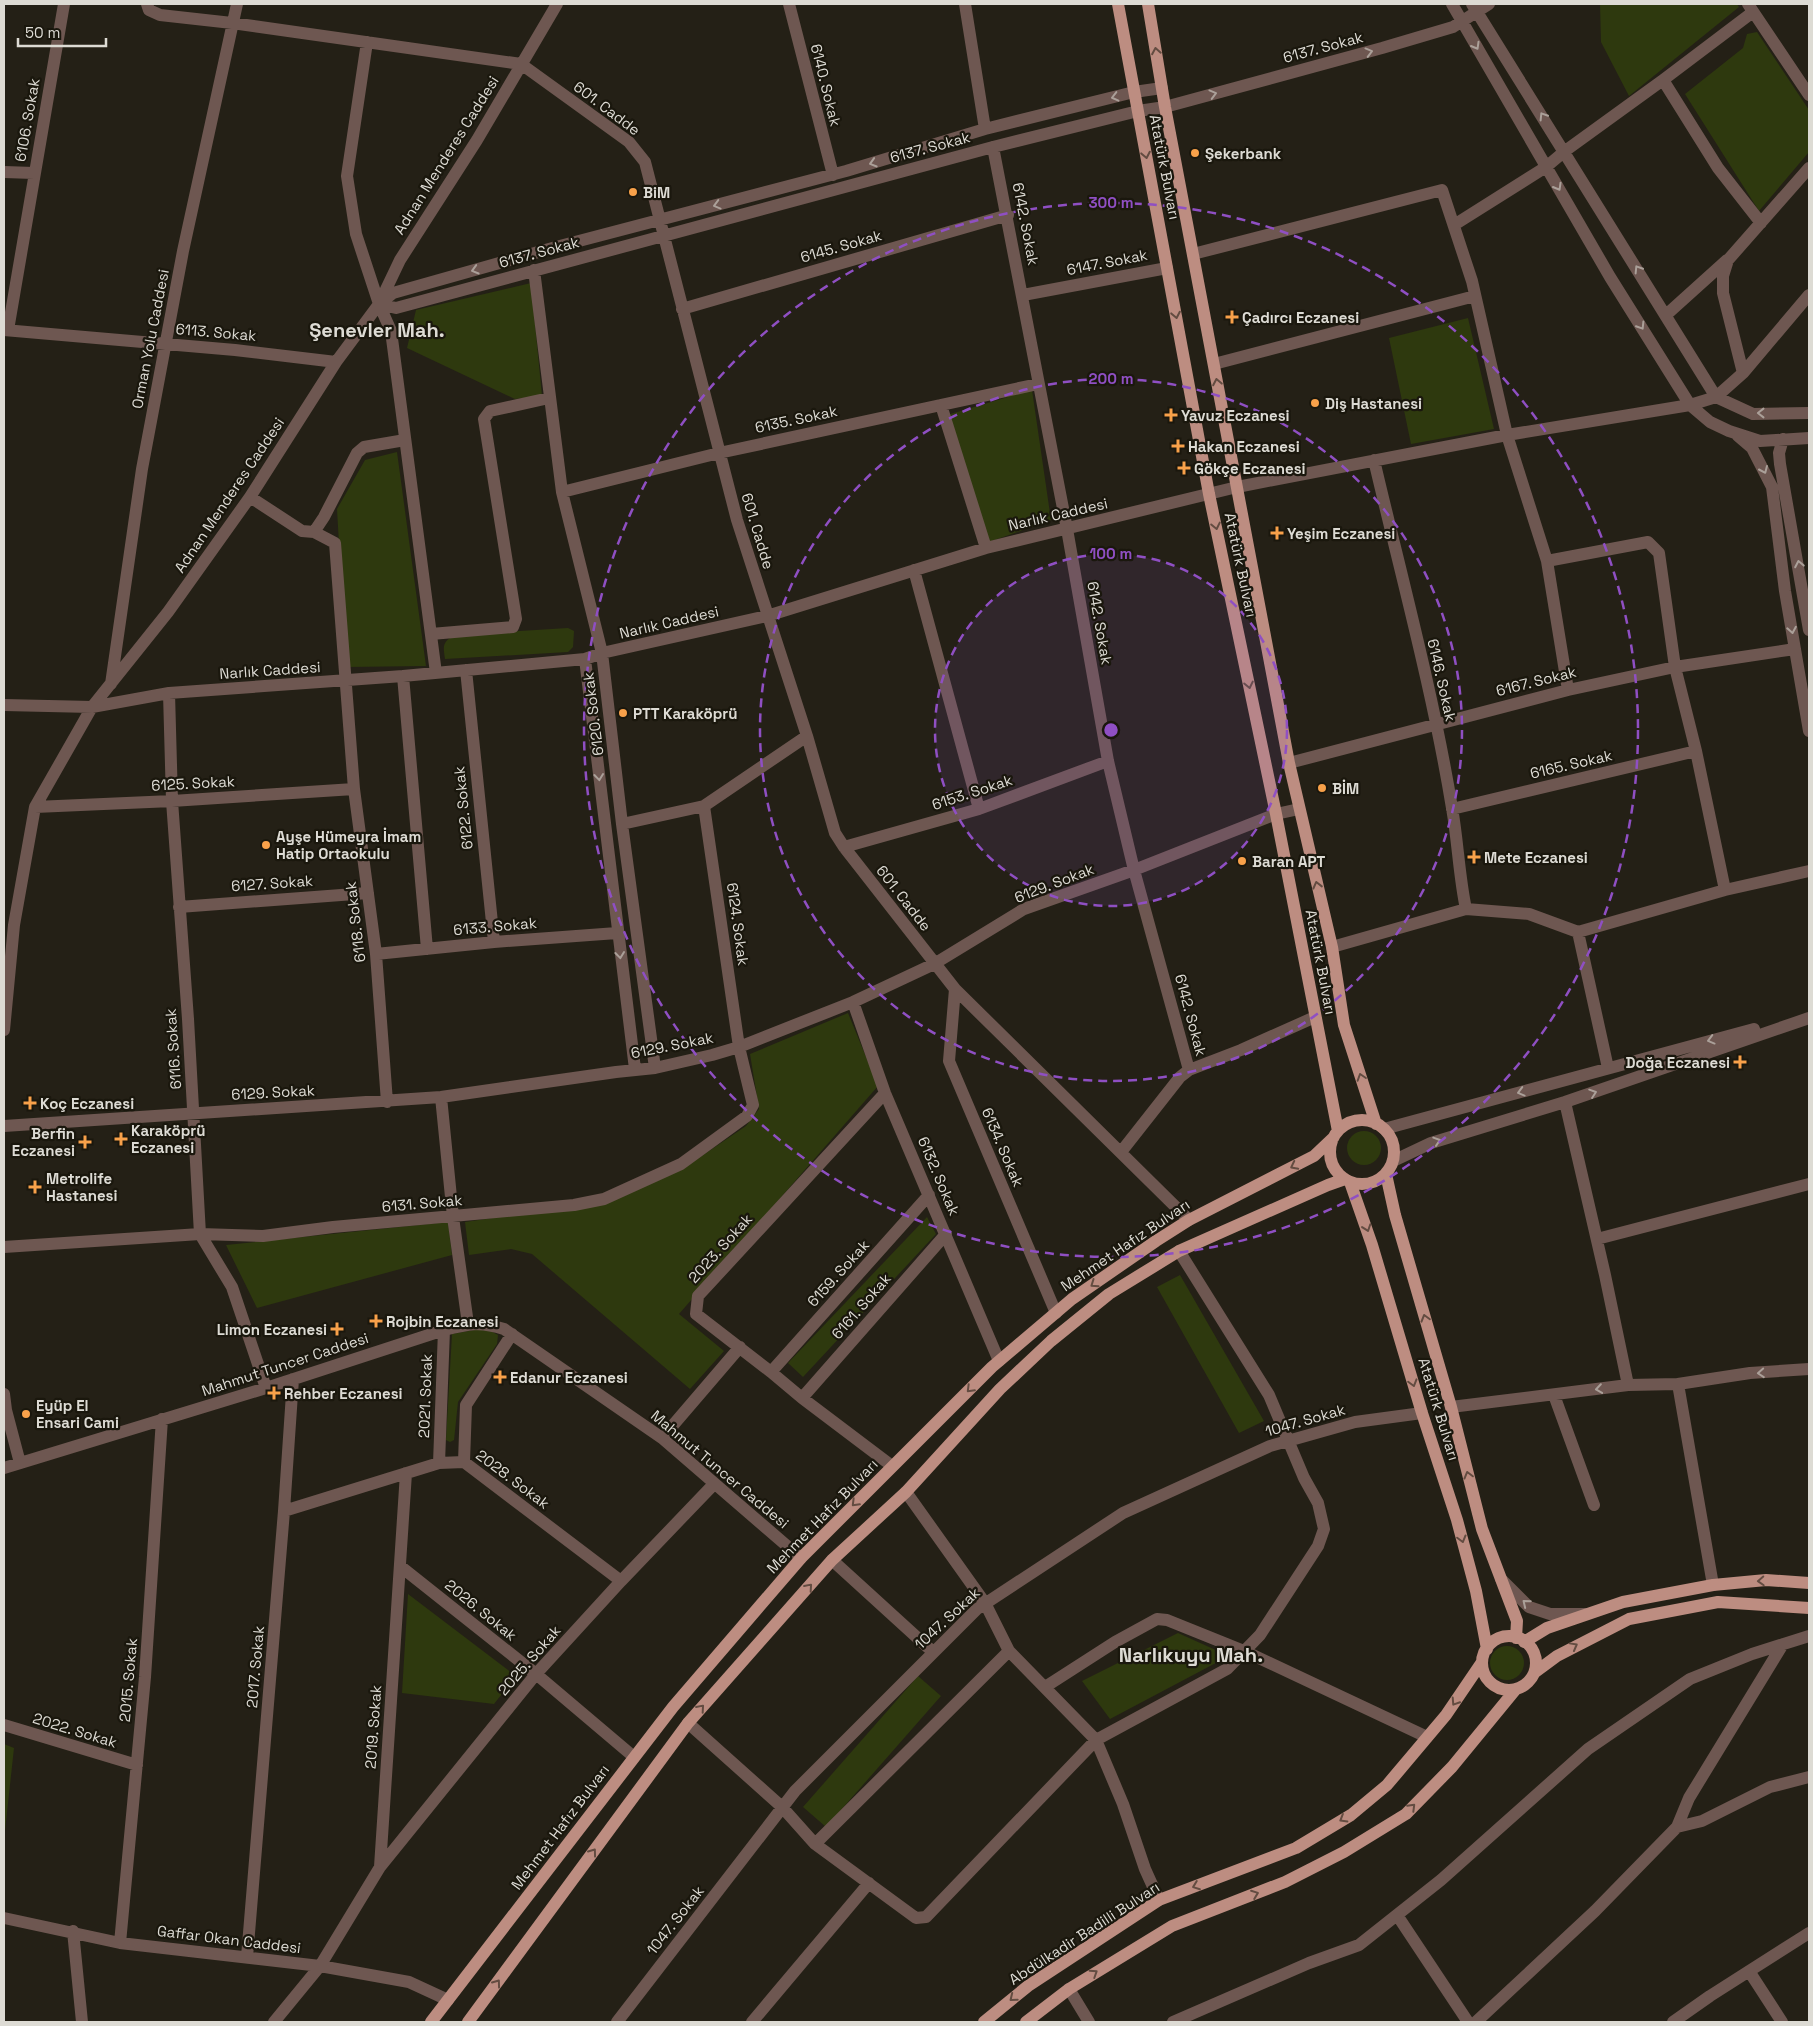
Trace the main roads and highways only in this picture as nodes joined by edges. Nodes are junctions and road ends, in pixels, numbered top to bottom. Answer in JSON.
{"nodes":[{"id":1,"x":1118,"y":4,"type":"edge"},
{"id":2,"x":1148,"y":4,"type":"edge"},
{"id":3,"x":1380,"y":1126,"type":"junction"},
{"id":4,"x":1336,"y":1134,"type":"junction"},
{"id":5,"x":1386,"y":1174,"type":"junction"},
{"id":6,"x":1348,"y":1180,"type":"junction"},
{"id":7,"x":1809,"y":1583,"type":"edge"},
{"id":8,"x":1809,"y":1608,"type":"edge"},
{"id":9,"x":1520,"y":1640,"type":"junction"},
{"id":10,"x":1486,"y":1649,"type":"junction"},
{"id":11,"x":1482,"y":1662,"type":"junction"},
{"id":12,"x":1534,"y":1673,"type":"junction"},
{"id":13,"x":1516,"y":1689,"type":"junction"},
{"id":14,"x":431,"y":2022,"type":"edge"},
{"id":15,"x":469,"y":2022,"type":"edge"},
{"id":16,"x":984,"y":2022,"type":"edge"},
{"id":17,"x":1026,"y":2022,"type":"edge"}],
"edges":[{"from":1,"to":4,"type":"main road","name":"Atatürk Bulvarı","one_way":true},
{"from":3,"to":2,"type":"main road","name":"Atatürk Bulvarı","one_way":true},
{"from":3,"to":4,"type":"main road"},
{"from":3,"to":5,"type":"main road"},
{"from":4,"to":6,"type":"main road"},
{"from":4,"to":14,"type":"main road","name":"Mehmet Hafız Bulvarı","one_way":true},
{"from":5,"to":6,"type":"main road"},
{"from":9,"to":5,"type":"main road","name":"Atatürk Bulvarı","one_way":true},
{"from":6,"to":10,"type":"main road","name":"Atatürk Bulvarı","one_way":true},
{"from":15,"to":6,"type":"main road","one_way":true},
{"from":7,"to":9,"type":"main road","one_way":true},
{"from":12,"to":8,"type":"main road","one_way":true},
{"from":9,"to":10,"type":"main road"},
{"from":9,"to":12,"type":"main road"},
{"from":10,"to":11,"type":"main road"},
{"from":11,"to":13,"type":"main road"},
{"from":11,"to":16,"type":"main road","name":"Abdülkadir Badilli Bulvarı","one_way":true},
{"from":12,"to":13,"type":"main road"},
{"from":17,"to":13,"type":"main road","one_way":true}]}
